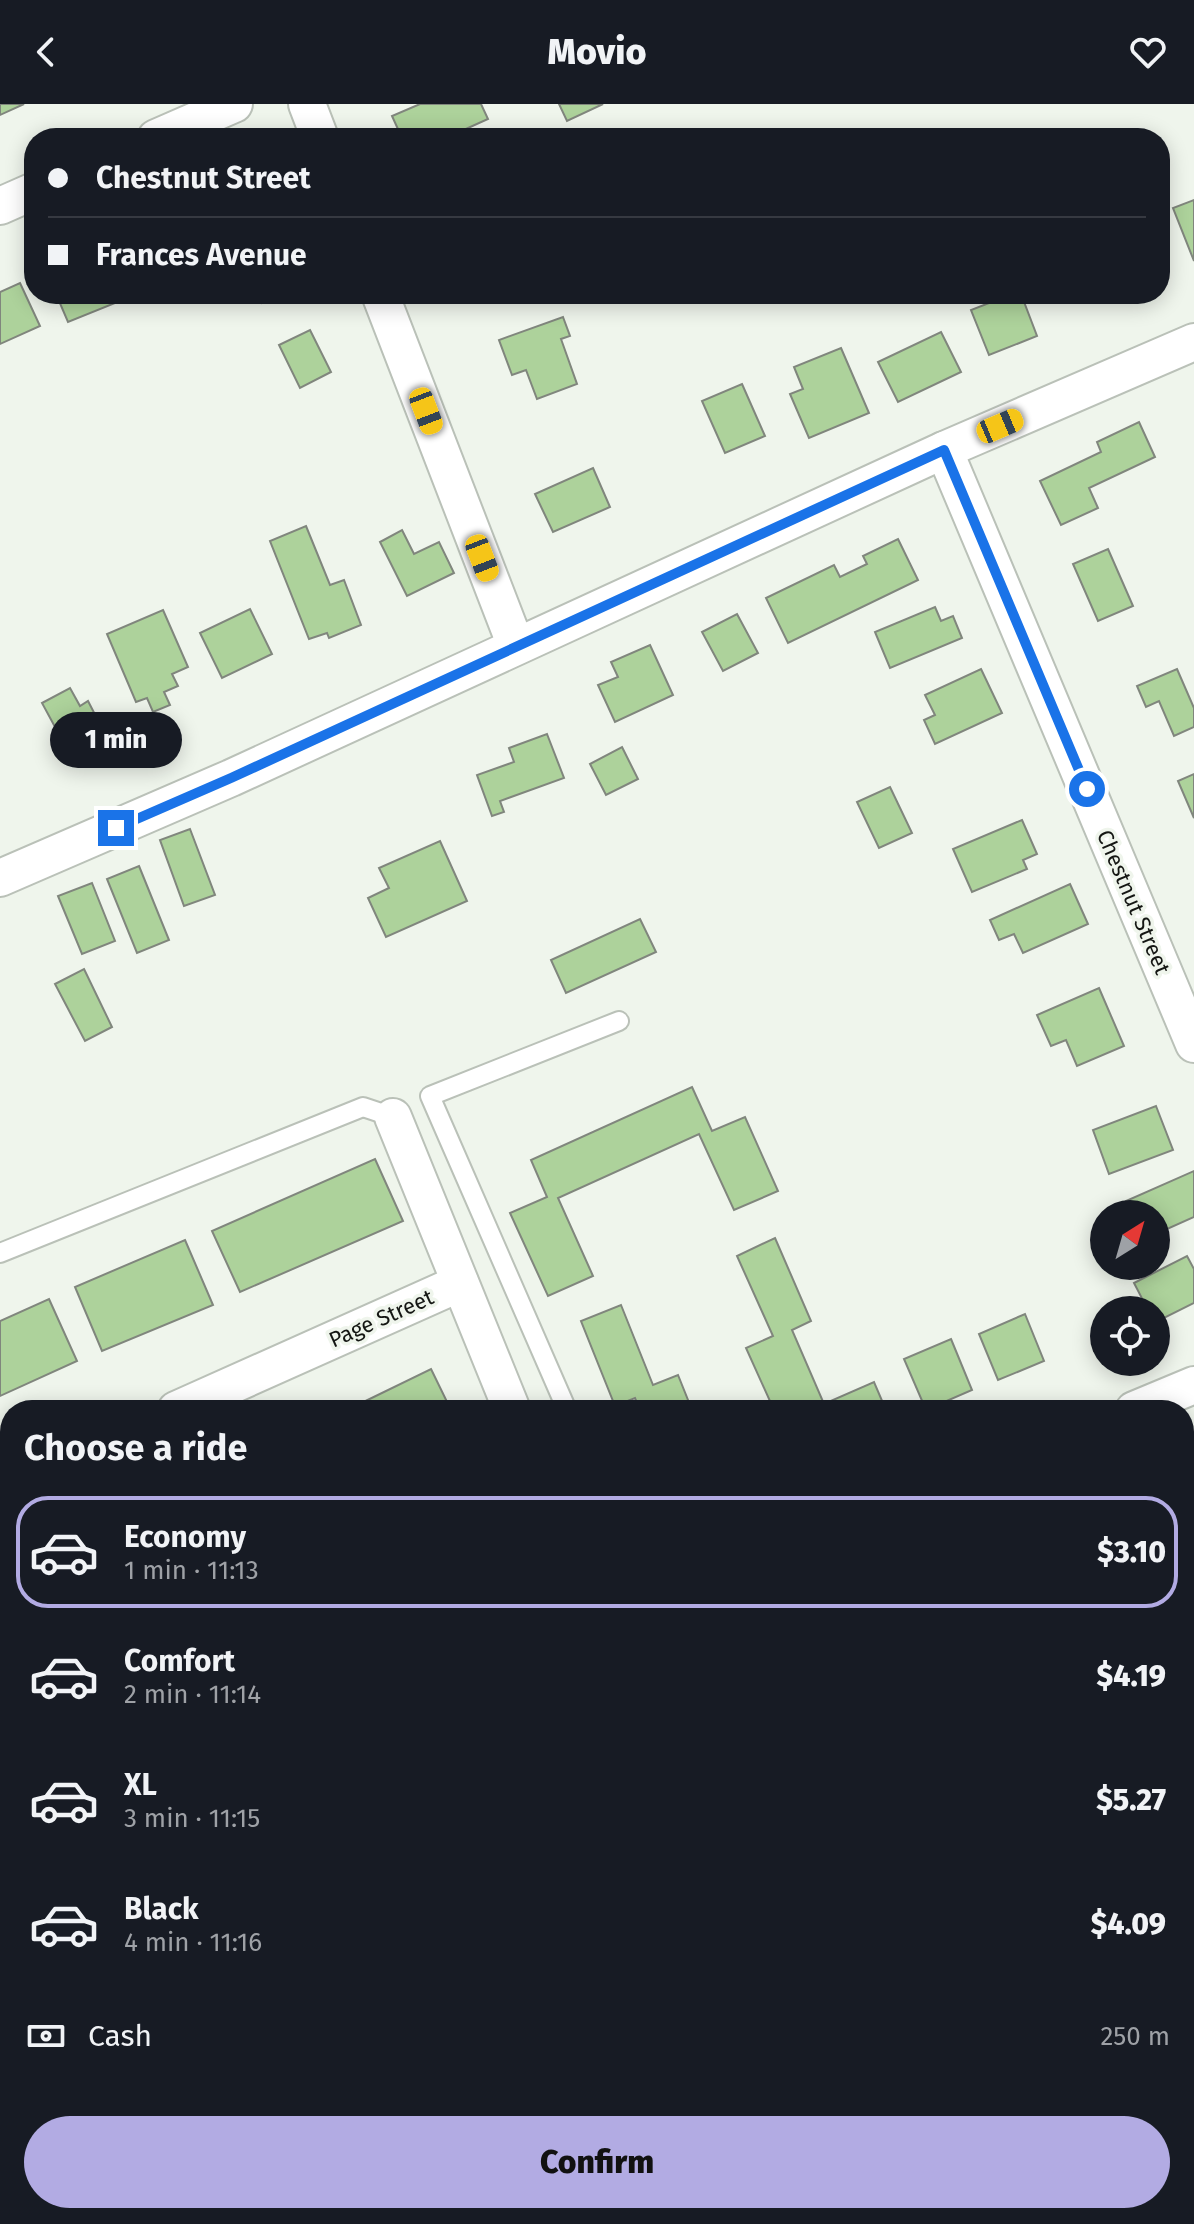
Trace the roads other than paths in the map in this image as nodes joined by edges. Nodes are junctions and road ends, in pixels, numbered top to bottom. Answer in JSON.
{"nodes":[{"id":1,"x":234,"y":104,"type":"edge"},
{"id":2,"x":307,"y":104,"type":"edge"},
{"id":3,"x":179,"y":128,"type":"edge"},
{"id":4,"x":316,"y":128,"type":"edge"},
{"id":5,"x":24,"y":195,"type":"edge"},
{"id":6,"x":0,"y":206,"type":"edge"},
{"id":7,"x":384,"y":304,"type":"edge"},
{"id":8,"x":1194,"y":342,"type":"edge"},
{"id":9,"x":944,"y":450,"type":"junction"},
{"id":10,"x":516,"y":646,"type":"junction"},
{"id":11,"x":0,"y":878,"type":"edge"},
{"id":12,"x":619,"y":1021,"type":"dead end"},
{"id":13,"x":1194,"y":1044,"type":"edge"},
{"id":14,"x":393,"y":1117,"type":"joint"},
{"id":15,"x":0,"y":1253,"type":"edge"},
{"id":16,"x":460,"y":1283,"type":"junction"},
{"id":17,"x":1194,"y":1385,"type":"edge"},
{"id":18,"x":198,"y":1400,"type":"edge"},
{"id":19,"x":508,"y":1400,"type":"edge"},
{"id":20,"x":563,"y":1400,"type":"edge"},
{"id":21,"x":1158,"y":1400,"type":"edge"}],
"edges":[{"from":1,"to":3,"type":"street"},
{"from":2,"to":4,"type":"street"},
{"from":5,"to":6,"type":"street"},
{"from":7,"to":10,"type":"street"},
{"from":8,"to":9,"type":"street"},
{"from":9,"to":10,"type":"street"},
{"from":9,"to":13,"type":"street","name":"Chestnut Street"},
{"from":10,"to":11,"type":"street"},
{"from":12,"to":20,"type":"lane"},
{"from":14,"to":15,"type":"lane"},
{"from":14,"to":16,"type":"street"},
{"from":16,"to":18,"type":"street","name":"Page Street"},
{"from":16,"to":19,"type":"street","name":"Page Street"},
{"from":17,"to":21,"type":"street"}]}
